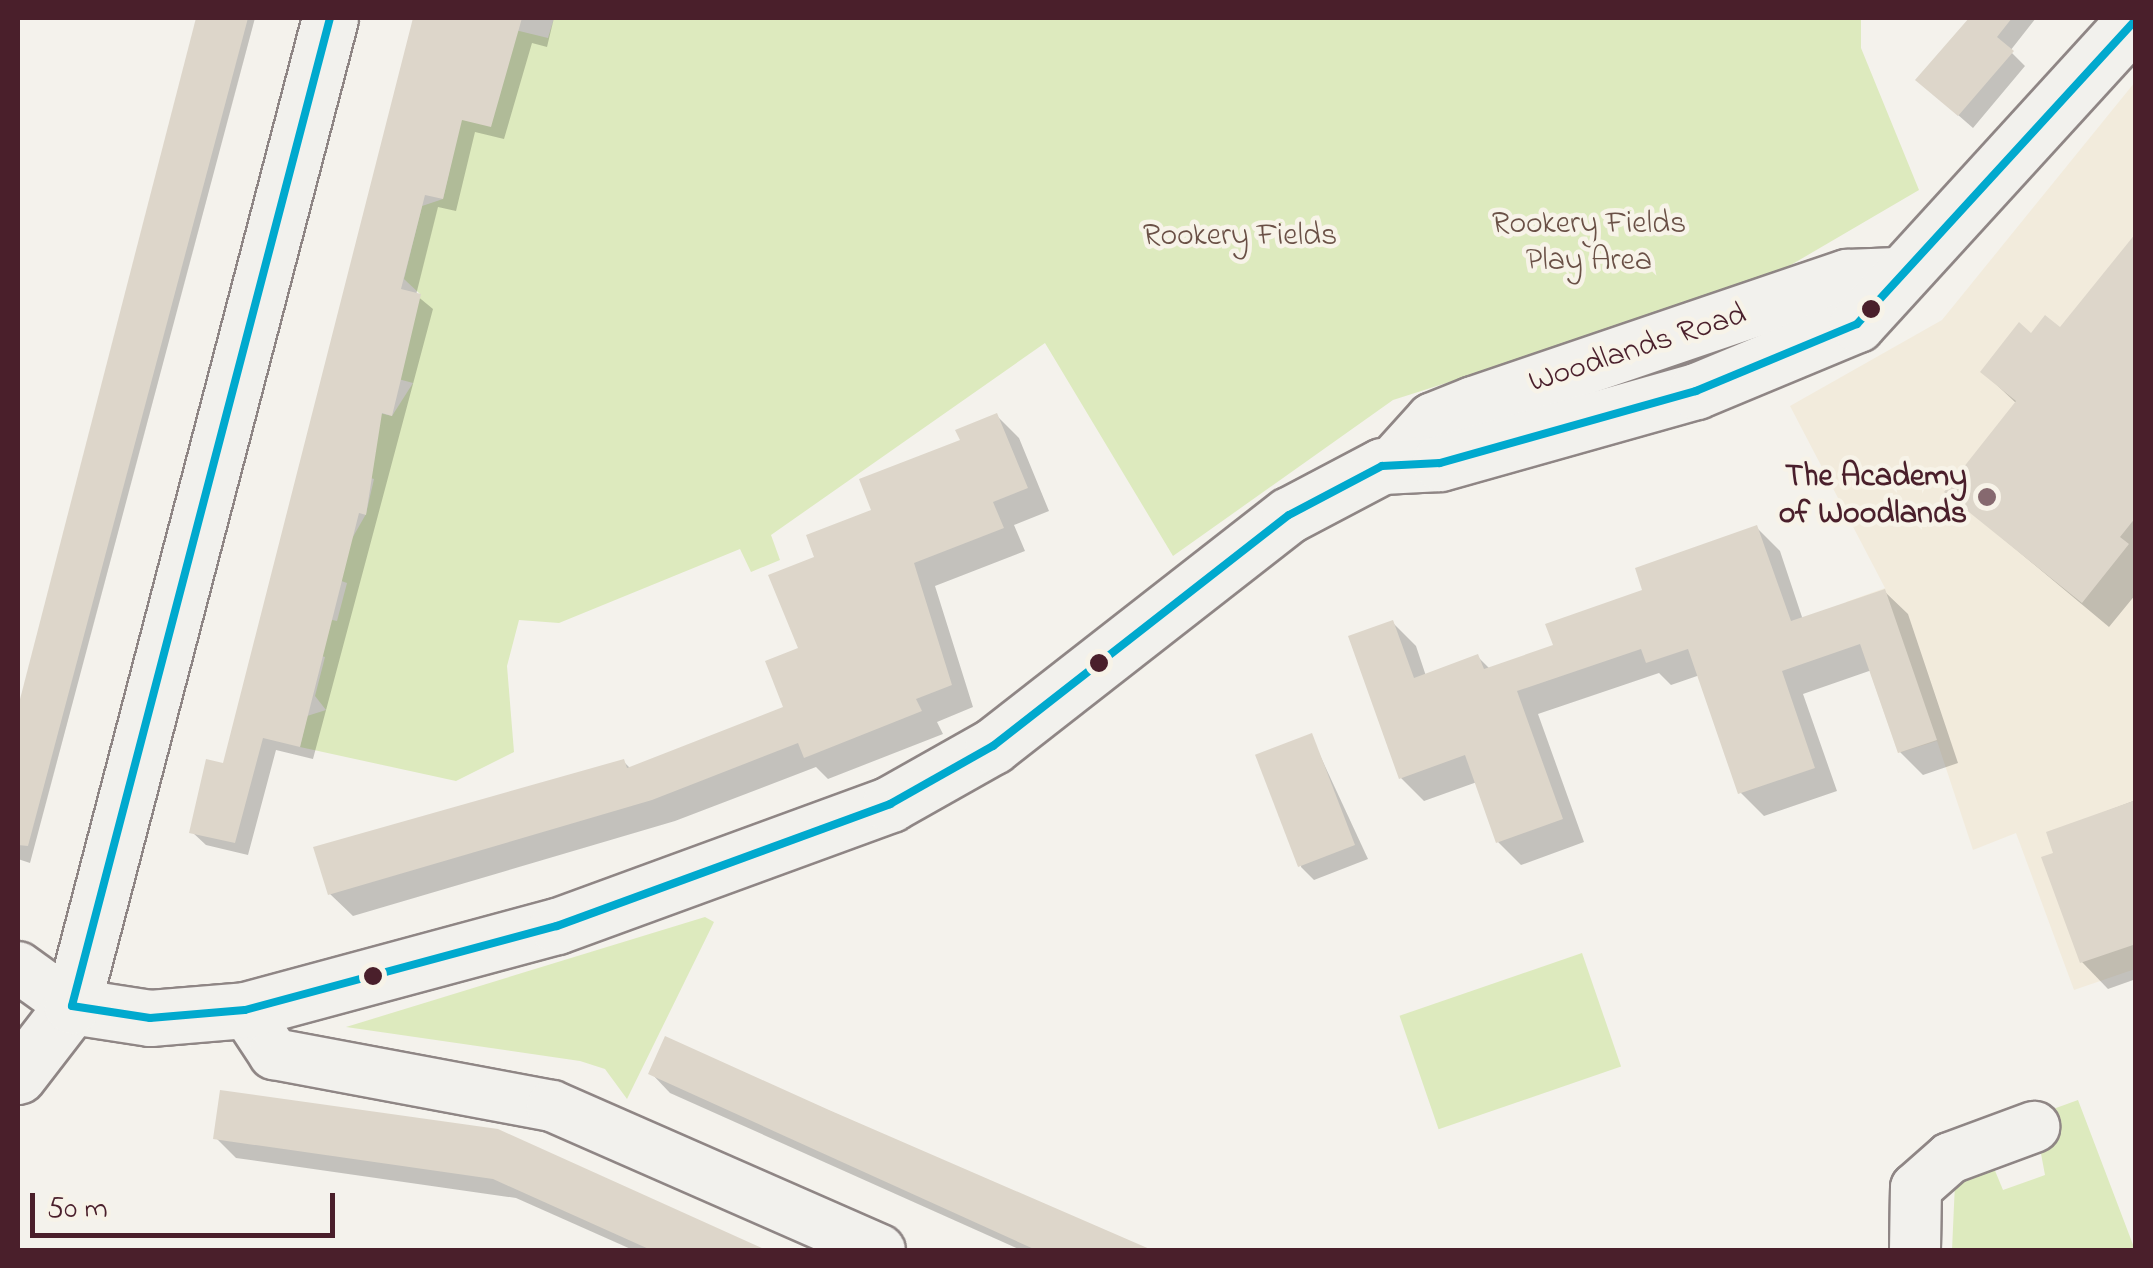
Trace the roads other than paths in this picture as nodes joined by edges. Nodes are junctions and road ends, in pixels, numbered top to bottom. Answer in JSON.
{"nodes":[{"id":1,"x":330,"y":18,"type":"edge"},
{"id":2,"x":2136,"y":18,"type":"edge"},
{"id":3,"x":18,"y":967,"type":"edge"},
{"id":4,"x":72,"y":1006,"type":"junction"},
{"id":5,"x":245,"y":1010,"type":"junction"},
{"id":6,"x":18,"y":1076,"type":"edge"},
{"id":7,"x":2034,"y":1127,"type":"dead end"},
{"id":8,"x":880,"y":1250,"type":"edge"},
{"id":9,"x":1915,"y":1250,"type":"edge"}],
"edges":[{"from":1,"to":4,"type":"street"},
{"from":2,"to":5,"type":"street","name":"Woodlands Road"},
{"from":3,"to":4,"type":"street"},
{"from":4,"to":5,"type":"street","name":"Woodlands Road"},
{"from":4,"to":6,"type":"street"},
{"from":5,"to":8,"type":"street"},
{"from":7,"to":9,"type":"street"}]}
